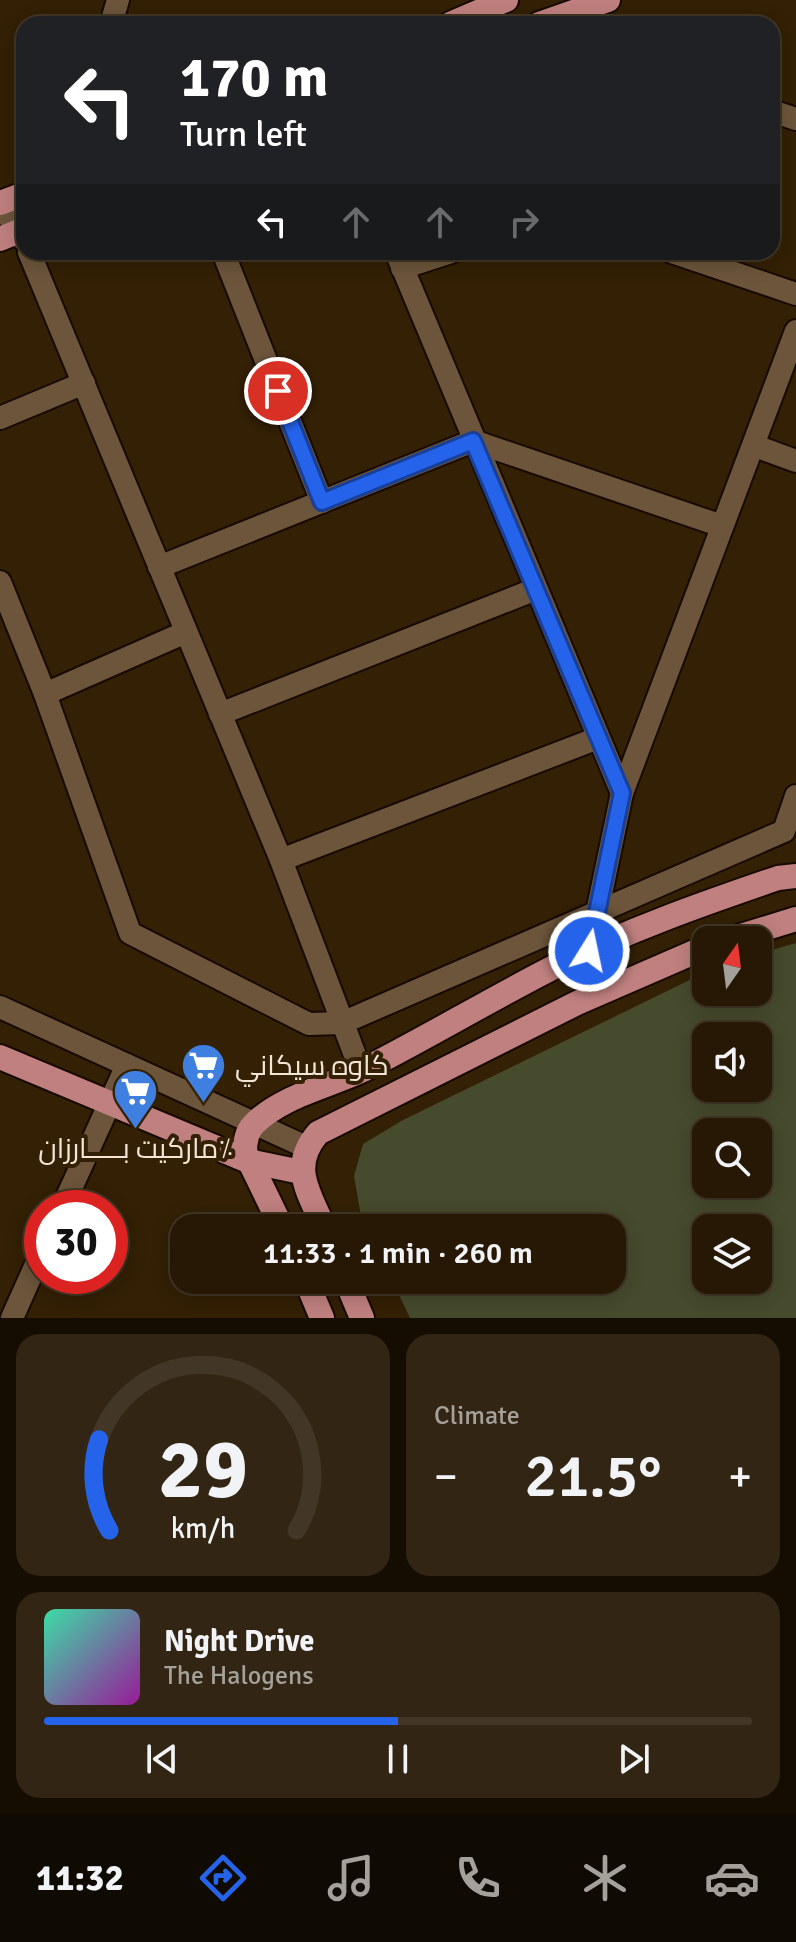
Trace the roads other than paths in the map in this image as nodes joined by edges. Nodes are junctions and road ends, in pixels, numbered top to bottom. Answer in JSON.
{"nodes":[{"id":1,"x":506,"y":0,"type":"edge"},
{"id":2,"x":608,"y":0,"type":"edge"},
{"id":3,"x":469,"y":16,"type":"edge"},
{"id":4,"x":563,"y":16,"type":"edge"},
{"id":5,"x":0,"y":204,"type":"edge"},
{"id":6,"x":16,"y":233,"type":"edge"},
{"id":7,"x":29,"y":260,"type":"edge"},
{"id":8,"x":226,"y":260,"type":"edge"},
{"id":9,"x":399,"y":260,"type":"edge"},
{"id":10,"x":697,"y":260,"type":"edge"},
{"id":11,"x":796,"y":294,"type":"edge"},
{"id":12,"x":796,"y":331,"type":"edge"},
{"id":13,"x":84,"y":383,"type":"junction"},
{"id":14,"x":0,"y":418,"type":"edge"},
{"id":15,"x":473,"y":441,"type":"junction"},
{"id":16,"x":755,"y":446,"type":"junction"},
{"id":17,"x":796,"y":461,"type":"edge"},
{"id":18,"x":322,"y":502,"type":"junction"},
{"id":19,"x":722,"y":526,"type":"junction"},
{"id":20,"x":159,"y":567,"type":"junction"},
{"id":21,"x":536,"y":589,"type":"junction"},
{"id":22,"x":2,"y":592,"type":"edge"},
{"id":23,"x":186,"y":632,"type":"junction"},
{"id":24,"x":45,"y":694,"type":"junction"},
{"id":25,"x":220,"y":714,"type":"junction"},
{"id":26,"x":598,"y":738,"type":"junction"},
{"id":27,"x":622,"y":793,"type":"junction"},
{"id":28,"x":796,"y":796,"type":"edge"},
{"id":29,"x":281,"y":860,"type":"junction"},
{"id":30,"x":796,"y":876,"type":"edge"},
{"id":31,"x":595,"y":915,"type":"junction"},
{"id":32,"x":796,"y":919,"type":"edge"},
{"id":33,"x":772,"y":926,"type":"edge"},
{"id":34,"x":589,"y":951,"type":"junction"},
{"id":35,"x":692,"y":953,"type":"edge"},
{"id":36,"x":0,"y":1007,"type":"edge"},
{"id":37,"x":342,"y":1023,"type":"junction"},
{"id":38,"x":0,"y":1057,"type":"edge"},
{"id":39,"x":127,"y":1065,"type":"junction"},
{"id":40,"x":361,"y":1071,"type":"junction"},
{"id":41,"x":109,"y":1103,"type":"junction"},
{"id":42,"x":255,"y":1123,"type":"junction"},
{"id":43,"x":306,"y":1147,"type":"junction"},
{"id":44,"x":248,"y":1161,"type":"junction"},
{"id":45,"x":301,"y":1172,"type":"junction"},
{"id":46,"x":70,"y":1190,"type":"edge"},
{"id":47,"x":275,"y":1214,"type":"edge"},
{"id":48,"x":318,"y":1214,"type":"edge"},
{"id":49,"x":24,"y":1291,"type":"edge"},
{"id":50,"x":312,"y":1294,"type":"edge"},
{"id":51,"x":352,"y":1294,"type":"edge"},
{"id":52,"x":12,"y":1318,"type":"edge"},
{"id":53,"x":322,"y":1318,"type":"edge"},
{"id":54,"x":362,"y":1318,"type":"edge"}],
"edges":[{"from":1,"to":3,"type":"main road"},
{"from":2,"to":4,"type":"main road"},
{"from":5,"to":6,"type":"street"},
{"from":7,"to":13,"type":"street"},
{"from":8,"to":18,"type":"street"},
{"from":9,"to":15,"type":"street"},
{"from":10,"to":11,"type":"street"},
{"from":12,"to":16,"type":"street"},
{"from":13,"to":14,"type":"street"},
{"from":13,"to":20,"type":"street"},
{"from":15,"to":18,"type":"street"},
{"from":15,"to":19,"type":"street"},
{"from":15,"to":21,"type":"street"},
{"from":16,"to":17,"type":"street"},
{"from":16,"to":19,"type":"street"},
{"from":18,"to":20,"type":"street"},
{"from":19,"to":27,"type":"street"},
{"from":20,"to":23,"type":"street"},
{"from":21,"to":25,"type":"street"},
{"from":21,"to":26,"type":"street"},
{"from":22,"to":24,"type":"street"},
{"from":23,"to":24,"type":"street"},
{"from":23,"to":25,"type":"street"},
{"from":24,"to":37,"type":"street"},
{"from":25,"to":29,"type":"street"},
{"from":26,"to":27,"type":"street"},
{"from":26,"to":29,"type":"street"},
{"from":27,"to":31,"type":"street"},
{"from":28,"to":31,"type":"street"},
{"from":29,"to":37,"type":"street"},
{"from":30,"to":34,"type":"main road"},
{"from":31,"to":34,"type":"street"},
{"from":31,"to":37,"type":"street"},
{"from":32,"to":33,"type":"main road"},
{"from":34,"to":40,"type":"main road"},
{"from":35,"to":43,"type":"main road"},
{"from":36,"to":39,"type":"street"},
{"from":37,"to":40,"type":"street"},
{"from":38,"to":41,"type":"main road"},
{"from":39,"to":41,"type":"street"},
{"from":39,"to":42,"type":"street"},
{"from":40,"to":42,"type":"main road"},
{"from":41,"to":44,"type":"main road"},
{"from":41,"to":46,"type":"street"},
{"from":42,"to":43,"type":"street"},
{"from":42,"to":44,"type":"main road"},
{"from":43,"to":45,"type":"main road"},
{"from":44,"to":45,"type":"main road"},
{"from":44,"to":47,"type":"main road"},
{"from":45,"to":48,"type":"main road"},
{"from":49,"to":52,"type":"street"},
{"from":50,"to":53,"type":"main road"},
{"from":51,"to":54,"type":"main road"}]}
